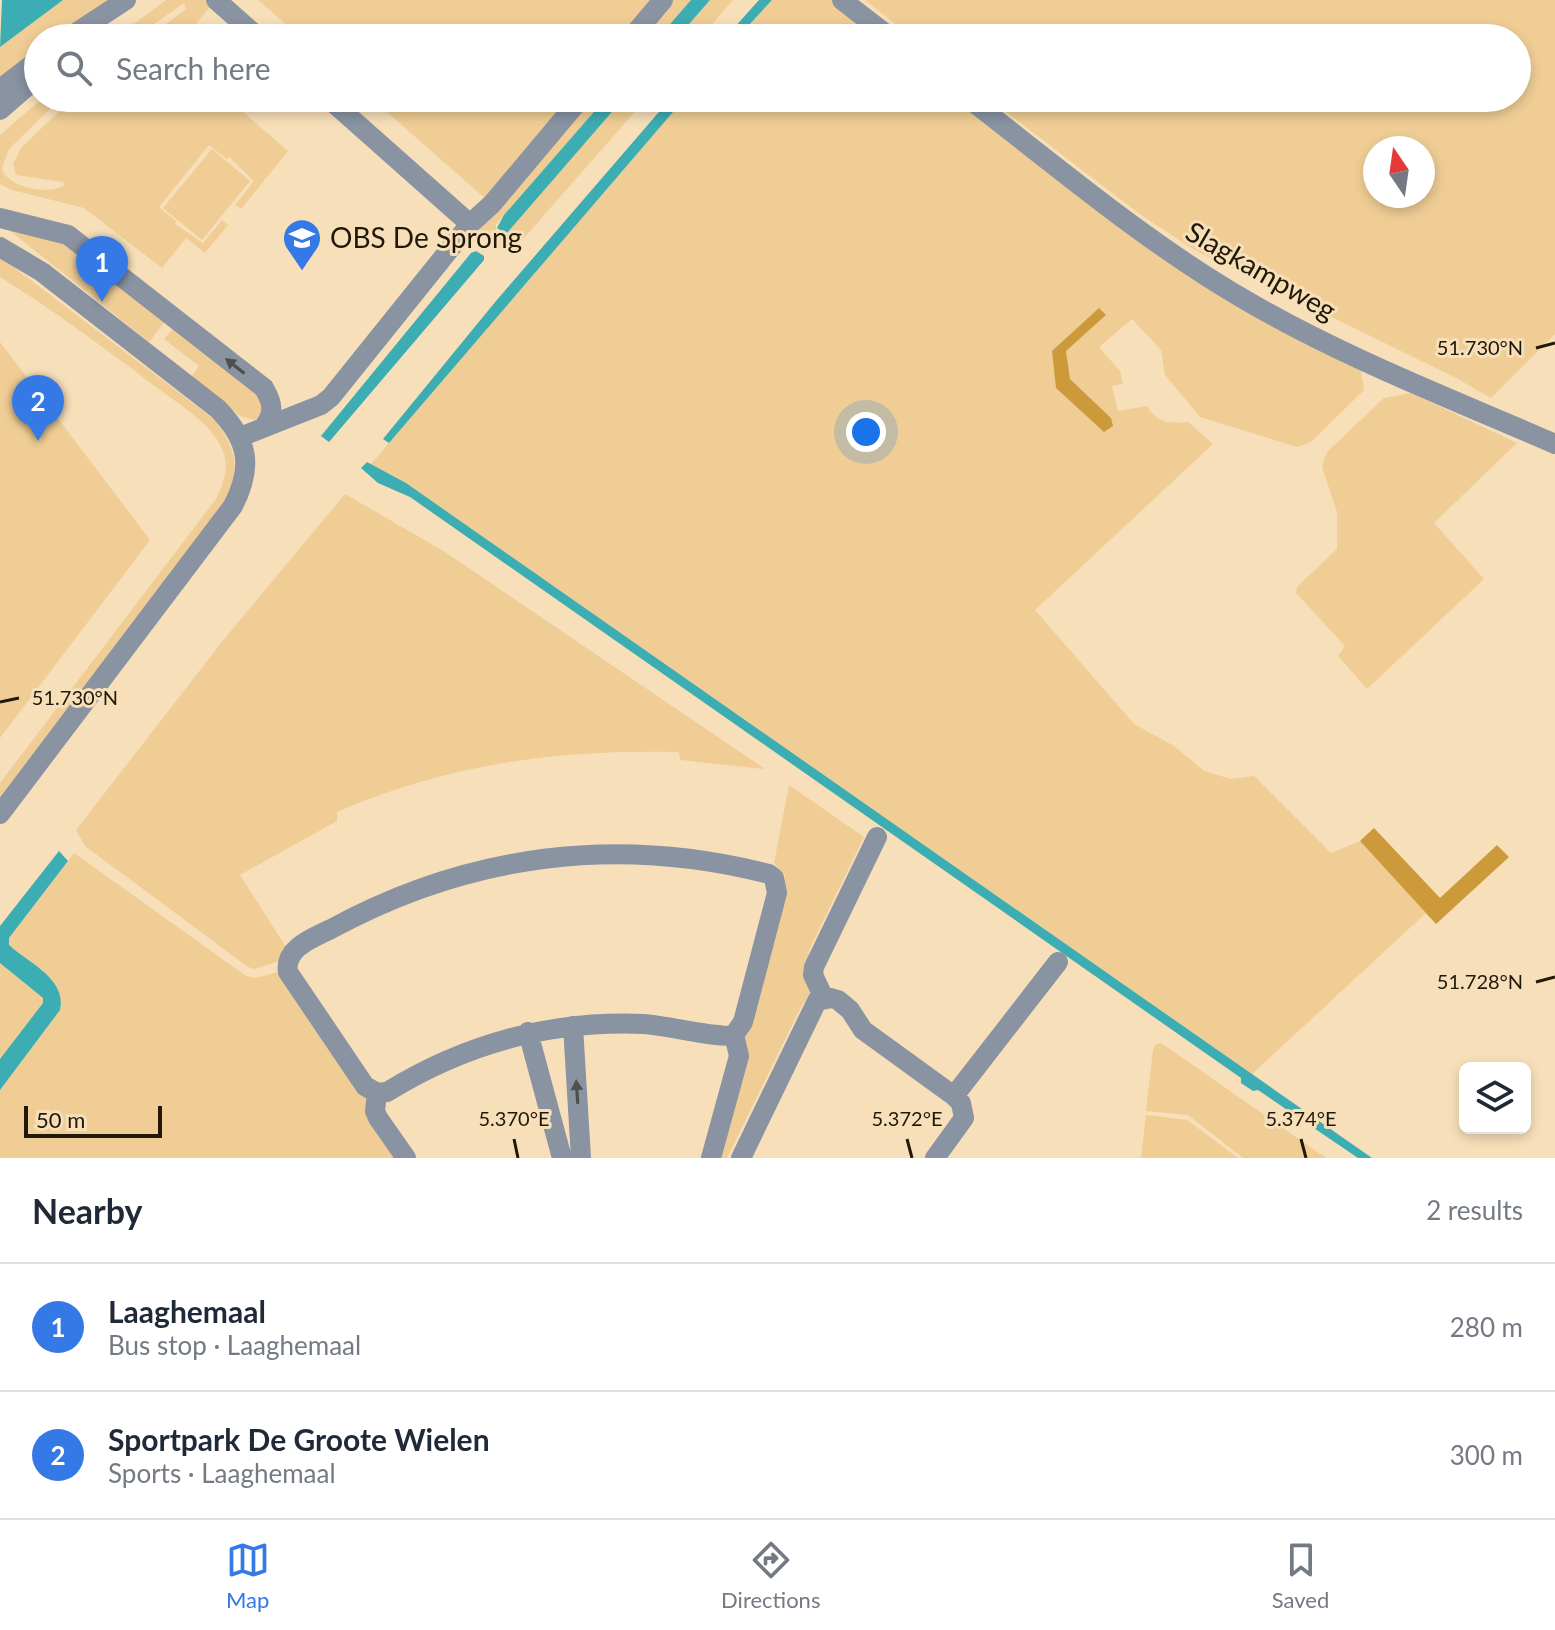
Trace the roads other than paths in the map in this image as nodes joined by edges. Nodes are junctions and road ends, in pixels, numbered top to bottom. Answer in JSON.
{"nodes":[{"id":1,"x":126,"y":0,"type":"edge"},
{"id":2,"x":216,"y":0,"type":"edge"},
{"id":3,"x":663,"y":0,"type":"edge"},
{"id":4,"x":842,"y":0,"type":"edge"},
{"id":5,"x":104,"y":17,"type":"junction"},
{"id":6,"x":92,"y":24,"type":"edge"},
{"id":7,"x":97,"y":24,"type":"edge"},
{"id":8,"x":243,"y":24,"type":"edge"},
{"id":9,"x":643,"y":24,"type":"edge"},
{"id":10,"x":873,"y":24,"type":"edge"},
{"id":11,"x":24,"y":71,"type":"edge"},
{"id":12,"x":0,"y":89,"type":"edge"},
{"id":13,"x":24,"y":89,"type":"edge"},
{"id":14,"x":0,"y":110,"type":"edge"},
{"id":15,"x":344,"y":112,"type":"edge"},
{"id":16,"x":569,"y":112,"type":"edge"},
{"id":17,"x":986,"y":112,"type":"edge"},
{"id":18,"x":0,"y":218,"type":"edge"},
{"id":19,"x":470,"y":224,"type":"junction"},
{"id":20,"x":0,"y":230,"type":"edge"},
{"id":21,"x":0,"y":247,"type":"edge"},
{"id":22,"x":42,"y":272,"type":"junction"},
{"id":23,"x":265,"y":425,"type":"junction"},
{"id":24,"x":240,"y":437,"type":"junction"},
{"id":25,"x":1555,"y":444,"type":"edge"},
{"id":26,"x":0,"y":814,"type":"edge"},
{"id":27,"x":877,"y":837,"type":"dead end"},
{"id":28,"x":1058,"y":962,"type":"dead end"},
{"id":29,"x":824,"y":998,"type":"junction"},
{"id":30,"x":573,"y":1026,"type":"junction"},
{"id":31,"x":528,"y":1032,"type":"junction"},
{"id":32,"x":734,"y":1035,"type":"junction"},
{"id":33,"x":377,"y":1093,"type":"junction"},
{"id":34,"x":954,"y":1096,"type":"junction"},
{"id":35,"x":406,"y":1158,"type":"edge"},
{"id":36,"x":562,"y":1158,"type":"edge"},
{"id":37,"x":581,"y":1158,"type":"edge"},
{"id":38,"x":711,"y":1158,"type":"edge"},
{"id":39,"x":741,"y":1158,"type":"edge"},
{"id":40,"x":935,"y":1158,"type":"edge"}],
"edges":[{"from":1,"to":5,"type":"street"},
{"from":2,"to":8,"type":"street"},
{"from":3,"to":9,"type":"street"},
{"from":4,"to":10,"type":"street"},
{"from":5,"to":6,"type":"street"},
{"from":5,"to":7,"type":"street"},
{"from":11,"to":12,"type":"street"},
{"from":13,"to":14,"type":"street"},
{"from":15,"to":19,"type":"street"},
{"from":16,"to":19,"type":"street"},
{"from":17,"to":25,"type":"street","name":"Slagkampweg"},
{"from":23,"to":18,"type":"street","one_way":true},
{"from":19,"to":23,"type":"street"},
{"from":20,"to":22,"type":"street"},
{"from":21,"to":22,"type":"street"},
{"from":22,"to":24,"type":"street"},
{"from":23,"to":24,"type":"street"},
{"from":24,"to":26,"type":"street"},
{"from":27,"to":29,"type":"street"},
{"from":28,"to":34,"type":"street"},
{"from":29,"to":34,"type":"street"},
{"from":29,"to":39,"type":"street"},
{"from":30,"to":31,"type":"street"},
{"from":30,"to":32,"type":"street"},
{"from":37,"to":30,"type":"street","one_way":true},
{"from":31,"to":33,"type":"street"},
{"from":31,"to":36,"type":"street"},
{"from":32,"to":33,"type":"street"},
{"from":32,"to":38,"type":"street"},
{"from":33,"to":35,"type":"street"},
{"from":34,"to":40,"type":"street"}]}
